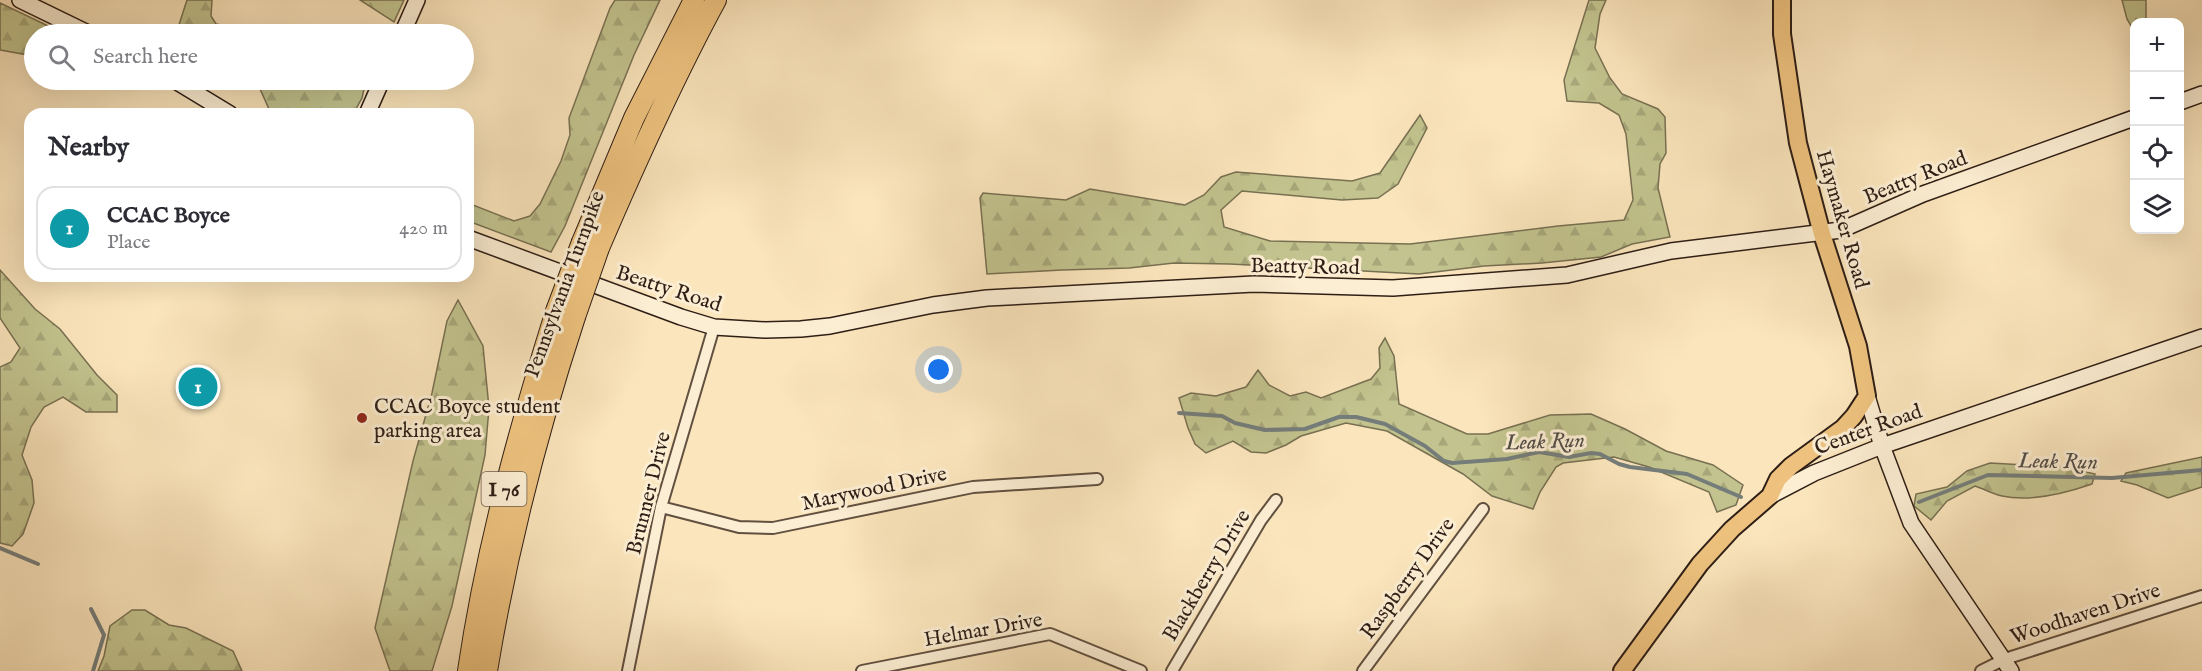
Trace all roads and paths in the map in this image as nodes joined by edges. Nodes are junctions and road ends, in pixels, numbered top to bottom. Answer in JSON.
{"nodes":[{"id":1,"x":20,"y":0,"type":"edge"},
{"id":2,"x":417,"y":0,"type":"edge"},
{"id":3,"x":694,"y":0,"type":"edge"},
{"id":4,"x":716,"y":0,"type":"edge"},
{"id":5,"x":1782,"y":0,"type":"edge"},
{"id":6,"x":69,"y":24,"type":"edge"},
{"id":7,"x":406,"y":24,"type":"edge"},
{"id":8,"x":190,"y":90,"type":"edge"},
{"id":9,"x":378,"y":90,"type":"edge"},
{"id":10,"x":2202,"y":94,"type":"edge"},
{"id":11,"x":2184,"y":101,"type":"edge"},
{"id":12,"x":220,"y":108,"type":"edge"},
{"id":13,"x":370,"y":108,"type":"edge"},
{"id":14,"x":2130,"y":119,"type":"edge"},
{"id":15,"x":1822,"y":234,"type":"junction"},
{"id":16,"x":474,"y":240,"type":"edge"},
{"id":17,"x":591,"y":245,"type":"junction"},
{"id":18,"x":566,"y":314,"type":"junction"},
{"id":19,"x":714,"y":327,"type":"junction"},
{"id":20,"x":2202,"y":337,"type":"edge"},
{"id":21,"x":1867,"y":396,"type":"junction"},
{"id":22,"x":1882,"y":446,"type":"junction"},
{"id":23,"x":1097,"y":479,"type":"dead end"},
{"id":24,"x":1770,"y":496,"type":"junction"},
{"id":25,"x":1276,"y":500,"type":"dead end"},
{"id":26,"x":661,"y":507,"type":"junction"},
{"id":27,"x":1483,"y":509,"type":"dead end"},
{"id":28,"x":2202,"y":596,"type":"edge"},
{"id":29,"x":2008,"y":665,"type":"edge"},
{"id":30,"x":468,"y":671,"type":"edge"},
{"id":31,"x":488,"y":671,"type":"edge"},
{"id":32,"x":628,"y":671,"type":"edge"},
{"id":33,"x":862,"y":671,"type":"edge"},
{"id":34,"x":1141,"y":671,"type":"edge"},
{"id":35,"x":1172,"y":671,"type":"edge"},
{"id":36,"x":1363,"y":671,"type":"edge"},
{"id":37,"x":1622,"y":671,"type":"edge"},
{"id":38,"x":1982,"y":671,"type":"edge"}],
"edges":[{"from":1,"to":6,"type":"street"},
{"from":2,"to":7,"type":"street"},
{"from":3,"to":17,"type":"highway","name":"Pennsylvania Turnpike","number":"I 76"},
{"from":4,"to":17,"type":"highway","name":"Pennsylvania Turnpike","number":"I 76"},
{"from":5,"to":15,"type":"main road","name":"Haymaker Road"},
{"from":8,"to":12,"type":"street"},
{"from":9,"to":13,"type":"street"},
{"from":10,"to":11,"type":"street"},
{"from":14,"to":15,"type":"street","name":"Beatty Road"},
{"from":15,"to":19,"type":"street","name":"Beatty Road"},
{"from":15,"to":21,"type":"main road","name":"Haymaker Road"},
{"from":16,"to":19,"type":"street","name":"Beatty Road"},
{"from":17,"to":18,"type":"highway","name":"Pennsylvania Turnpike","number":"I 76","bridge":true},
{"from":18,"to":30,"type":"highway","name":"Pennsylvania Turnpike","number":"I 76"},
{"from":18,"to":31,"type":"highway","name":"Pennsylvania Turnpike","number":"I 76"},
{"from":19,"to":26,"type":"street","name":"Brunner Drive"},
{"from":20,"to":22,"type":"street","name":"Center Road"},
{"from":21,"to":22,"type":"street","name":"Haymaker Road"},
{"from":21,"to":24,"type":"main road"},
{"from":22,"to":24,"type":"street","name":"Center Road"},
{"from":22,"to":29,"type":"street","name":"Haymaker Road"},
{"from":23,"to":26,"type":"street","name":"Marywood Drive"},
{"from":24,"to":37,"type":"main road","name":"Center Road"},
{"from":25,"to":35,"type":"street","name":"Blackberry Drive"},
{"from":26,"to":32,"type":"street","name":"Brunner Drive"},
{"from":27,"to":36,"type":"street","name":"Raspberry Drive"},
{"from":28,"to":29,"type":"street","name":"Woodhaven Drive"},
{"from":29,"to":38,"type":"street","name":"Woodhaven Drive"},
{"from":33,"to":34,"type":"street","name":"Helmar Drive"}]}
